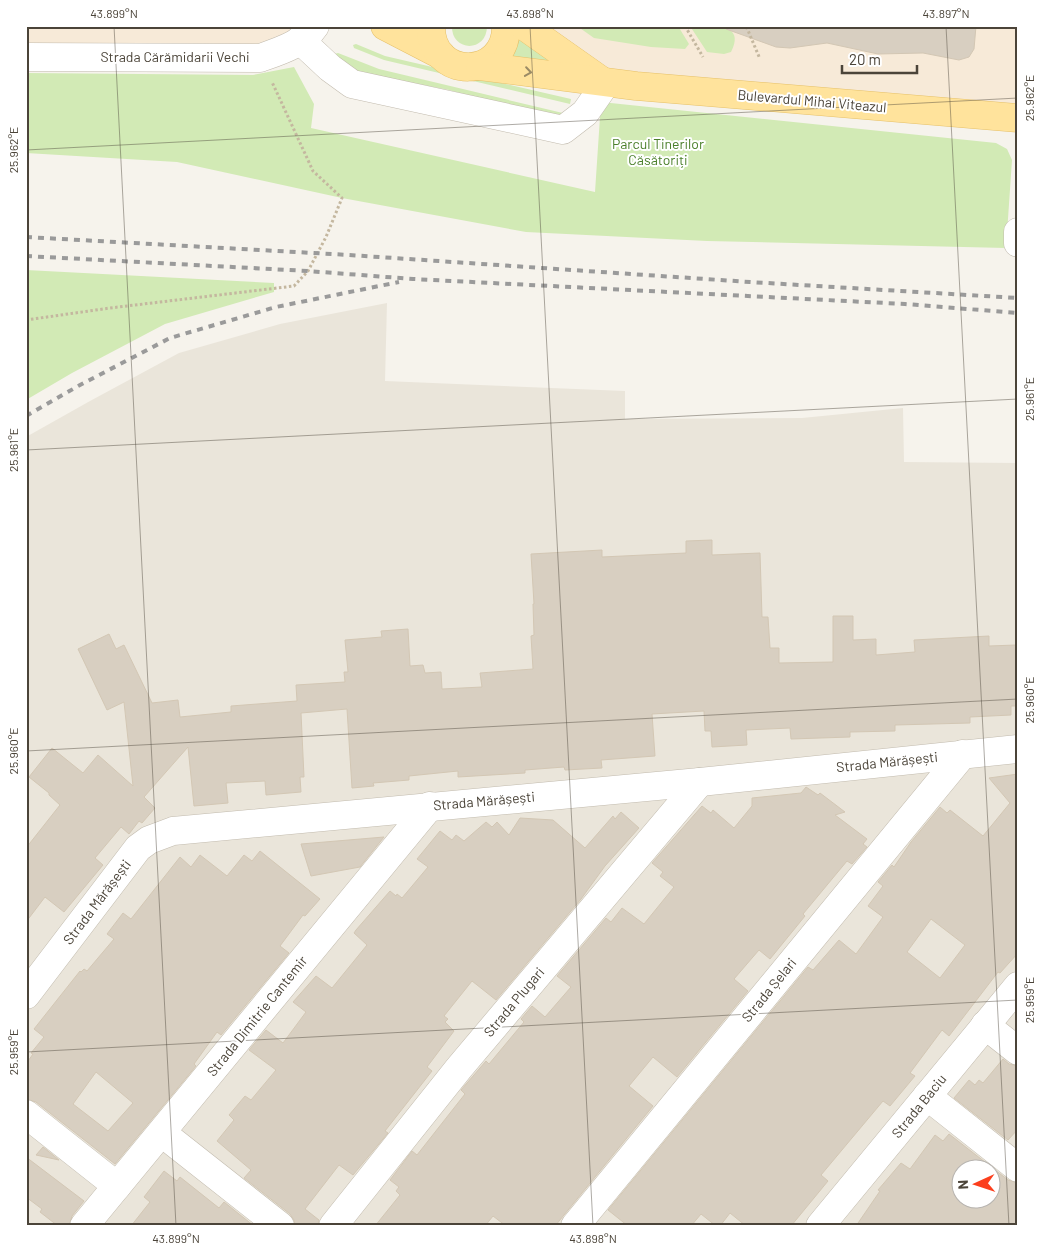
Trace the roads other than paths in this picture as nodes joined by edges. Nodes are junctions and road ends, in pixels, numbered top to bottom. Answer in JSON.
{"nodes":[{"id":1,"x":385,"y":26,"type":"edge"},
{"id":2,"x":431,"y":26,"type":"edge"},
{"id":3,"x":506,"y":26,"type":"edge"},
{"id":4,"x":524,"y":26,"type":"edge"},
{"id":5,"x":307,"y":33,"type":"edge"},
{"id":6,"x":440,"y":55,"type":"junction"},
{"id":7,"x":26,"y":57,"type":"edge"},
{"id":8,"x":480,"y":66,"type":"junction"},
{"id":9,"x":606,"y":83,"type":"junction"},
{"id":10,"x":1018,"y":118,"type":"edge"},
{"id":11,"x":1018,"y":232,"type":"edge"},
{"id":12,"x":1018,"y":243,"type":"edge"},
{"id":13,"x":1018,"y":748,"type":"edge"},
{"id":14,"x":963,"y":754,"type":"junction"},
{"id":15,"x":700,"y":782,"type":"junction"},
{"id":16,"x":430,"y":806,"type":"junction"},
{"id":17,"x":1018,"y":986,"type":"edge"},
{"id":18,"x":26,"y":995,"type":"edge"},
{"id":19,"x":985,"y":1025,"type":"junction"},
{"id":20,"x":1018,"y":1051,"type":"edge"},
{"id":21,"x":927,"y":1096,"type":"junction"},
{"id":22,"x":26,"y":1114,"type":"edge"},
{"id":23,"x":162,"y":1133,"type":"junction"},
{"id":24,"x":1018,"y":1168,"type":"edge"},
{"id":25,"x":116,"y":1186,"type":"junction"},
{"id":26,"x":84,"y":1226,"type":"edge"},
{"id":27,"x":280,"y":1226,"type":"edge"},
{"id":28,"x":333,"y":1226,"type":"edge"},
{"id":29,"x":575,"y":1226,"type":"edge"},
{"id":30,"x":820,"y":1226,"type":"edge"}],
"edges":[{"from":1,"to":6,"type":"main road"},
{"from":2,"to":6,"type":"main road"},
{"from":3,"to":8,"type":"main road"},
{"from":4,"to":9,"type":"main road","name":"Bulevardul Mihai Viteazul"},
{"from":5,"to":7,"type":"street","name":"Strada Cărămidarii Vechi"},
{"from":5,"to":9,"type":"street"},
{"from":6,"to":8,"type":"main road","name":"Bulevardul Mihai Viteazul"},
{"from":8,"to":9,"type":"main road","name":"Bulevardul Mihai Viteazul","one_way":true},
{"from":9,"to":10,"type":"main road","name":"Bulevardul Mihai Viteazul"},
{"from":11,"to":12,"type":"street"},
{"from":13,"to":14,"type":"street","name":"Strada Mărășești"},
{"from":14,"to":15,"type":"street","name":"Strada Mărășești"},
{"from":14,"to":29,"type":"street","name":"Strada Șelari"},
{"from":15,"to":16,"type":"street","name":"Strada Mărășești"},
{"from":15,"to":28,"type":"street","name":"Strada Plugari"},
{"from":16,"to":18,"type":"street","name":"Strada Mărășești"},
{"from":16,"to":23,"type":"street","name":"Strada Dimitrie Cantemir"},
{"from":17,"to":19,"type":"street","name":"Strada Baciu"},
{"from":19,"to":20,"type":"street"},
{"from":19,"to":21,"type":"street","name":"Strada Baciu"},
{"from":21,"to":24,"type":"street"},
{"from":21,"to":30,"type":"street","name":"Strada Baciu"},
{"from":22,"to":25,"type":"street"},
{"from":23,"to":25,"type":"street","name":"Strada Dimitrie Cantemir"},
{"from":23,"to":27,"type":"street"},
{"from":25,"to":26,"type":"street","name":"Strada Dimitrie Cantemir"}]}
